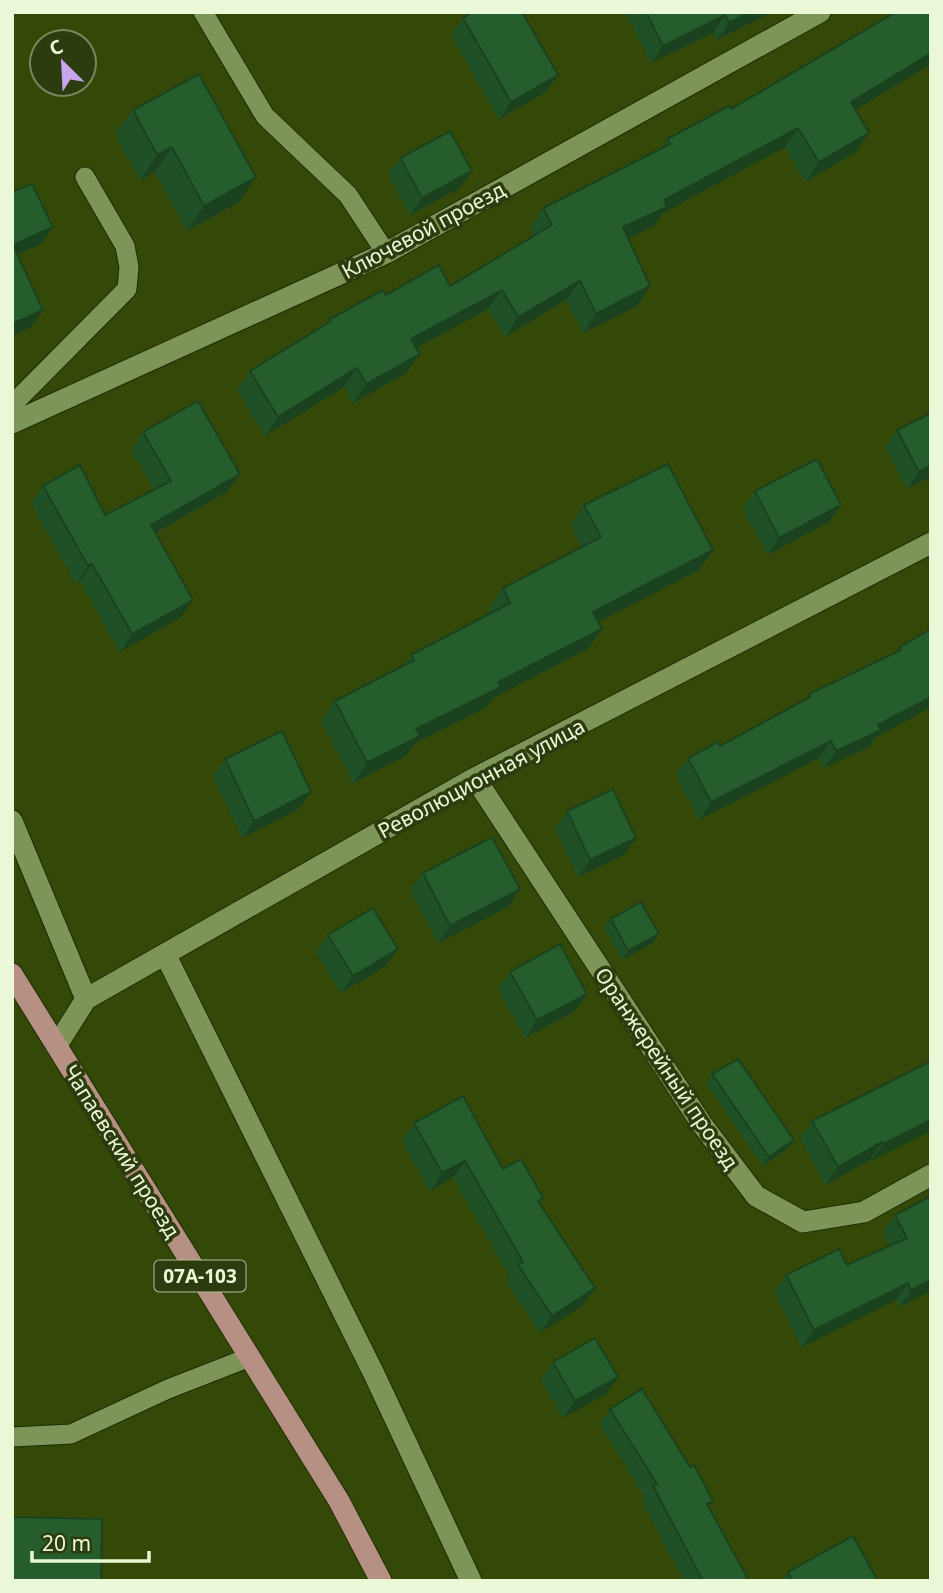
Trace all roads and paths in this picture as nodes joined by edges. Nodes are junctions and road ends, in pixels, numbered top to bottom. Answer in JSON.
{"nodes":[{"id":1,"x":203,"y":12,"type":"edge"},
{"id":2,"x":820,"y":12,"type":"edge"},
{"id":3,"x":85,"y":177,"type":"dead end"},
{"id":4,"x":386,"y":253,"type":"junction"},
{"id":5,"x":12,"y":405,"type":"edge"},
{"id":6,"x":12,"y":423,"type":"edge"},
{"id":7,"x":931,"y":543,"type":"edge"},
{"id":8,"x":475,"y":778,"type":"junction"},
{"id":9,"x":12,"y":821,"type":"edge"},
{"id":10,"x":165,"y":954,"type":"junction"},
{"id":11,"x":12,"y":974,"type":"edge"},
{"id":12,"x":86,"y":999,"type":"junction"},
{"id":13,"x":57,"y":1045,"type":"junction"},
{"id":14,"x":931,"y":1175,"type":"edge"},
{"id":15,"x":250,"y":1357,"type":"junction"},
{"id":16,"x":12,"y":1437,"type":"edge"},
{"id":17,"x":382,"y":1581,"type":"edge"},
{"id":18,"x":471,"y":1581,"type":"edge"}],
"edges":[{"from":1,"to":4,"type":"lane"},
{"from":2,"to":4,"type":"street","name":"Ключевой проезд"},
{"from":3,"to":5,"type":"lane"},
{"from":4,"to":6,"type":"street","name":"Ключевой проезд"},
{"from":7,"to":8,"type":"street","name":"Революционная улица"},
{"from":8,"to":10,"type":"street","name":"Революционная улица"},
{"from":8,"to":14,"type":"street","name":"Оранжерейный проезд"},
{"from":9,"to":12,"type":"street"},
{"from":10,"to":12,"type":"street","name":"Революционная улица"},
{"from":10,"to":18,"type":"street"},
{"from":11,"to":13,"type":"main road","name":"Чапаевский проезд","number":"07А-103"},
{"from":12,"to":13,"type":"street","name":"Революционная улица"},
{"from":13,"to":15,"type":"main road","name":"Чапаевский проезд","number":"07А-103"},
{"from":15,"to":16,"type":"lane"},
{"from":15,"to":17,"type":"main road","name":"Чапаевский проезд","number":"07А-103"}]}
